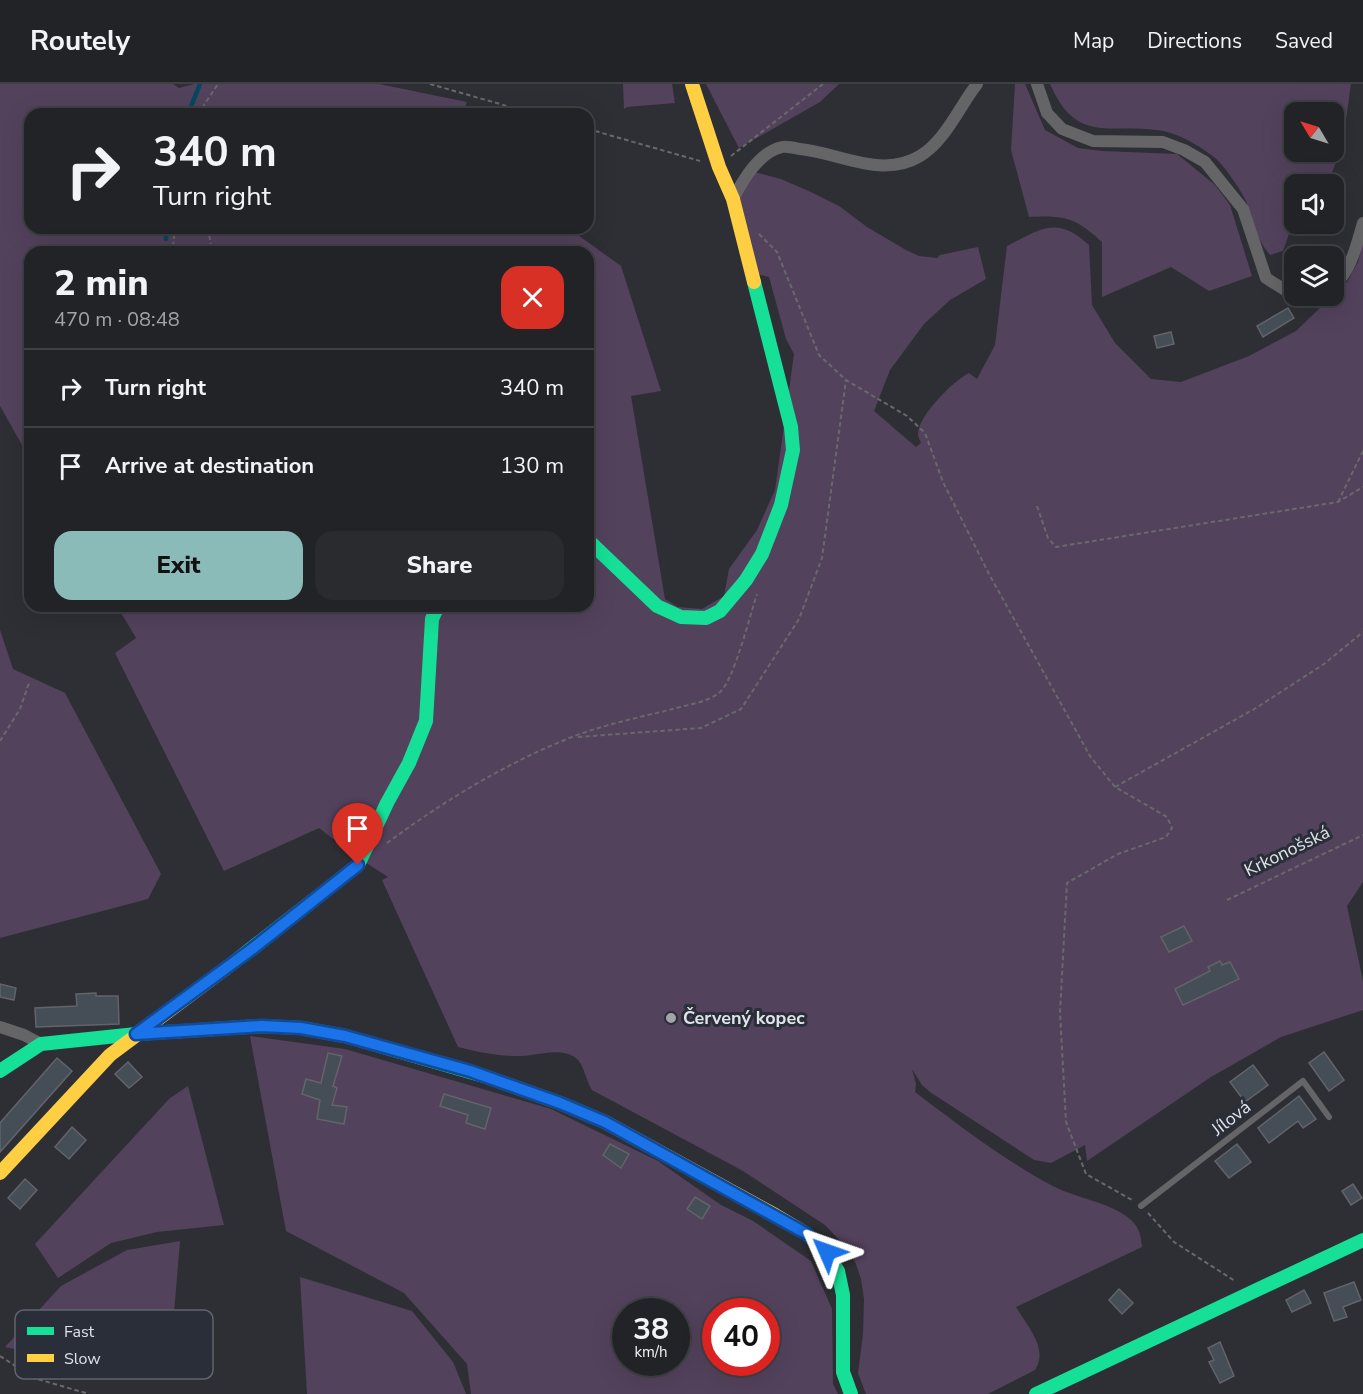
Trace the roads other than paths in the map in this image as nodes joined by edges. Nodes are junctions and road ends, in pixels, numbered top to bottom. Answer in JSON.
{"nodes":[{"id":1,"x":692,"y":84,"type":"edge"},
{"id":2,"x":976,"y":84,"type":"edge"},
{"id":3,"x":1037,"y":84,"type":"edge"},
{"id":4,"x":733,"y":199,"type":"junction"},
{"id":5,"x":1363,"y":223,"type":"edge"},
{"id":6,"x":1344,"y":272,"type":"edge"},
{"id":7,"x":1284,"y":289,"type":"edge"},
{"id":8,"x":594,"y":546,"type":"edge"},
{"id":9,"x":435,"y":612,"type":"edge"},
{"id":10,"x":0,"y":1027,"type":"edge"},
{"id":11,"x":136,"y":1034,"type":"junction"},
{"id":12,"x":41,"y":1044,"type":"junction"},
{"id":13,"x":0,"y":1071,"type":"edge"},
{"id":14,"x":1329,"y":1118,"type":"dead end"},
{"id":15,"x":0,"y":1173,"type":"edge"},
{"id":16,"x":1141,"y":1206,"type":"road end"},
{"id":17,"x":1363,"y":1240,"type":"edge"},
{"id":18,"x":851,"y":1394,"type":"edge"},
{"id":19,"x":1036,"y":1394,"type":"edge"}],
"edges":[{"from":1,"to":4,"type":"street"},
{"from":2,"to":4,"type":"street"},
{"from":3,"to":7,"type":"street"},
{"from":4,"to":8,"type":"street"},
{"from":5,"to":6,"type":"street"},
{"from":9,"to":11,"type":"street"},
{"from":10,"to":12,"type":"street"},
{"from":11,"to":12,"type":"street"},
{"from":11,"to":15,"type":"street"},
{"from":11,"to":18,"type":"street"},
{"from":12,"to":13,"type":"street"},
{"from":14,"to":16,"type":"lane","name":"Jílová"},
{"from":17,"to":19,"type":"street"}]}
